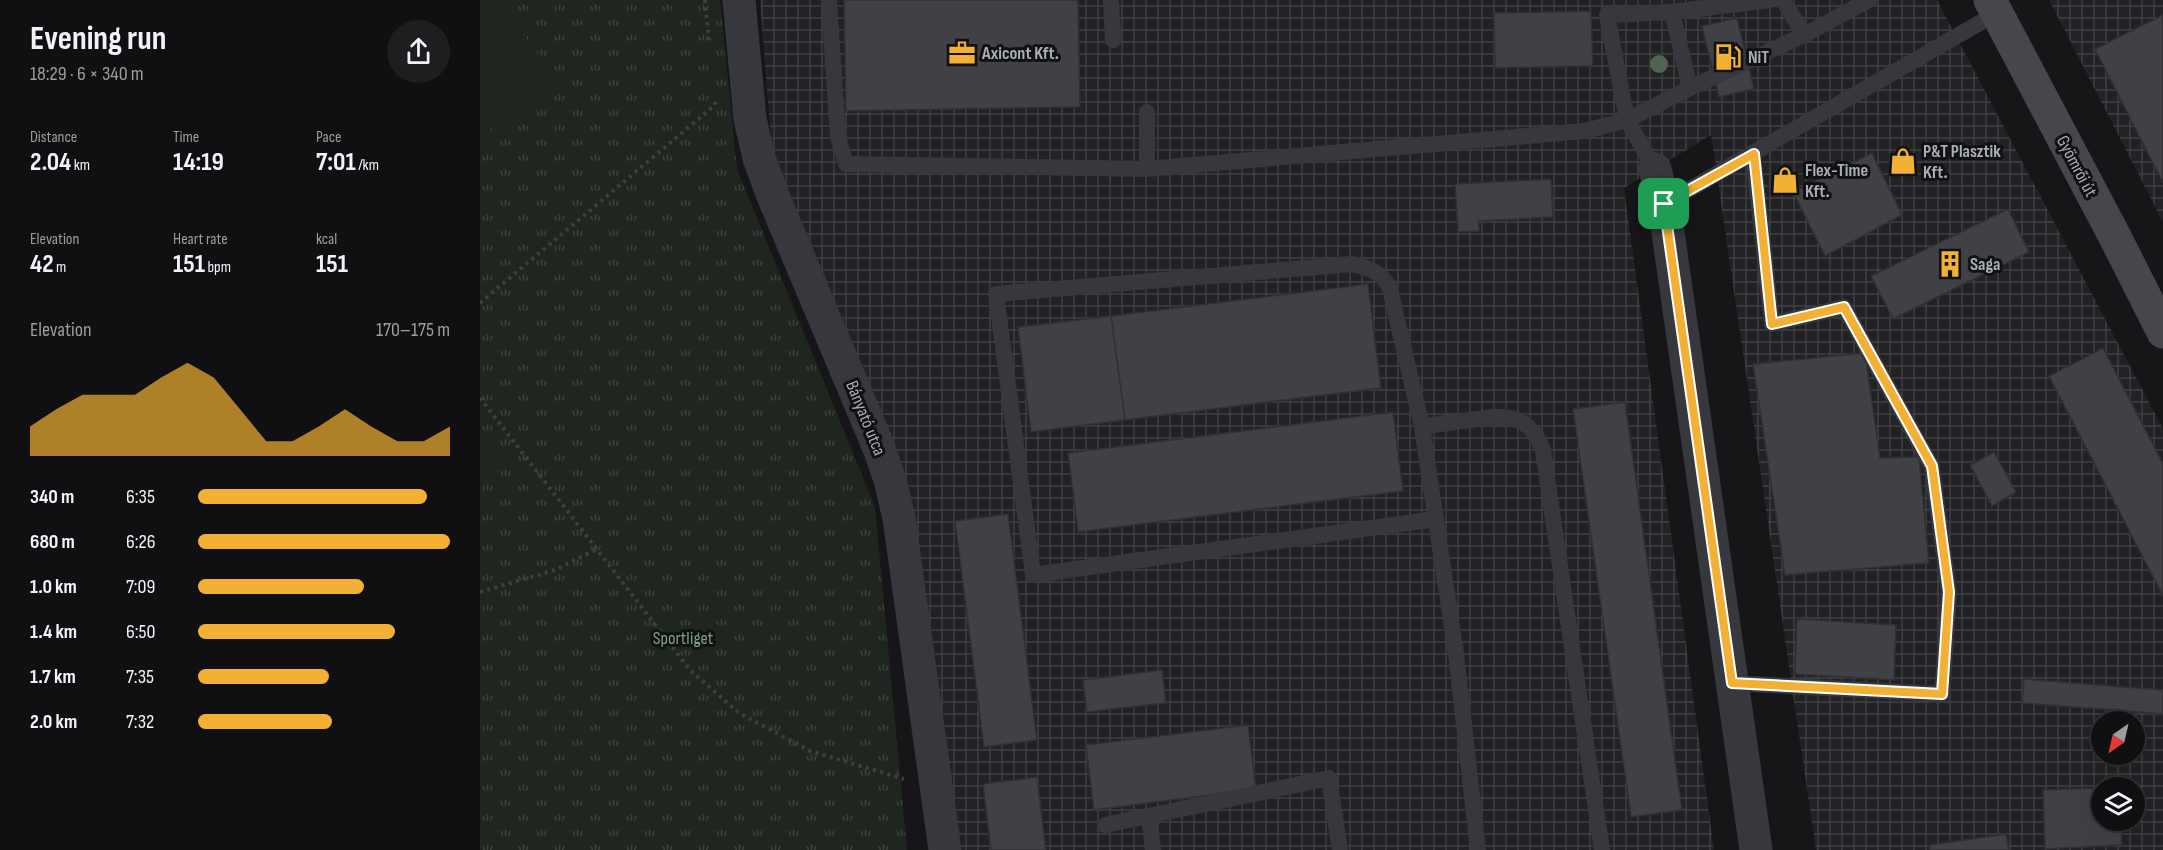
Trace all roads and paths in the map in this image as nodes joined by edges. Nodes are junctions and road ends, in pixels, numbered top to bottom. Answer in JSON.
{"nodes":[{"id":1,"x":705,"y":0,"type":"edge"},
{"id":2,"x":739,"y":0,"type":"edge"},
{"id":3,"x":829,"y":0,"type":"edge"},
{"id":4,"x":1111,"y":0,"type":"edge"},
{"id":5,"x":1770,"y":0,"type":"edge"},
{"id":6,"x":1783,"y":0,"type":"edge"},
{"id":7,"x":1869,"y":0,"type":"edge"},
{"id":8,"x":1993,"y":7,"type":"edge"},
{"id":9,"x":1672,"y":12,"type":"junction"},
{"id":10,"x":1804,"y":35,"type":"junction"},
{"id":11,"x":1113,"y":40,"type":"dead end"},
{"id":12,"x":710,"y":47,"type":"dead end"},
{"id":13,"x":1690,"y":88,"type":"junction"},
{"id":14,"x":714,"y":94,"type":"dead end"},
{"id":15,"x":1148,"y":112,"type":"dead end"},
{"id":16,"x":1627,"y":120,"type":"junction"},
{"id":17,"x":1754,"y":154,"type":"junction"},
{"id":18,"x":1147,"y":169,"type":"junction"},
{"id":19,"x":1655,"y":170,"type":"joint"},
{"id":20,"x":1664,"y":204,"type":"junction"},
{"id":21,"x":480,"y":303,"type":"edge"},
{"id":22,"x":2163,"y":332,"type":"edge"},
{"id":23,"x":480,"y":398,"type":"edge"},
{"id":24,"x":1422,"y":426,"type":"junction"},
{"id":25,"x":1436,"y":519,"type":"junction"},
{"id":26,"x":597,"y":549,"type":"junction"},
{"id":27,"x":480,"y":592,"type":"edge"},
{"id":28,"x":1732,"y":683,"type":"junction"},
{"id":29,"x":938,"y":790,"type":"junction"},
{"id":30,"x":1149,"y":816,"type":"junction"},
{"id":31,"x":1105,"y":825,"type":"dead end"},
{"id":32,"x":945,"y":850,"type":"edge"},
{"id":33,"x":1154,"y":850,"type":"edge"},
{"id":34,"x":1340,"y":850,"type":"edge"},
{"id":35,"x":1478,"y":850,"type":"edge"},
{"id":36,"x":1602,"y":850,"type":"edge"},
{"id":37,"x":1756,"y":850,"type":"edge"}],
"edges":[{"from":1,"to":12,"type":"path"},
{"from":2,"to":29,"type":"street","name":"Bányató utca"},
{"from":3,"to":18,"type":"lane"},
{"from":4,"to":11,"type":"lane"},
{"from":5,"to":9,"type":"lane"},
{"from":6,"to":10,"type":"lane"},
{"from":7,"to":10,"type":"lane"},
{"from":8,"to":17,"type":"lane"},
{"from":8,"to":22,"type":"street","name":"Gyömrői út"},
{"from":9,"to":13,"type":"lane"},
{"from":9,"to":16,"type":"lane"},
{"from":10,"to":13,"type":"lane"},
{"from":13,"to":16,"type":"lane"},
{"from":14,"to":21,"type":"path"},
{"from":15,"to":18,"type":"lane"},
{"from":16,"to":18,"type":"lane"},
{"from":16,"to":19,"type":"lane"},
{"from":17,"to":20,"type":"lane"},
{"from":17,"to":28,"type":"lane"},
{"from":19,"to":20,"type":"street"},
{"from":20,"to":28,"type":"street"},
{"from":23,"to":26,"type":"path"},
{"from":24,"to":25,"type":"lane"},
{"from":24,"to":25,"type":"lane"},
{"from":24,"to":36,"type":"lane"},
{"from":25,"to":35,"type":"lane"},
{"from":26,"to":27,"type":"path"},
{"from":26,"to":29,"type":"path"},
{"from":28,"to":37,"type":"street"},
{"from":29,"to":32,"type":"street","name":"Bányató utca"},
{"from":30,"to":31,"type":"lane"},
{"from":30,"to":33,"type":"lane"},
{"from":30,"to":34,"type":"lane"}]}
